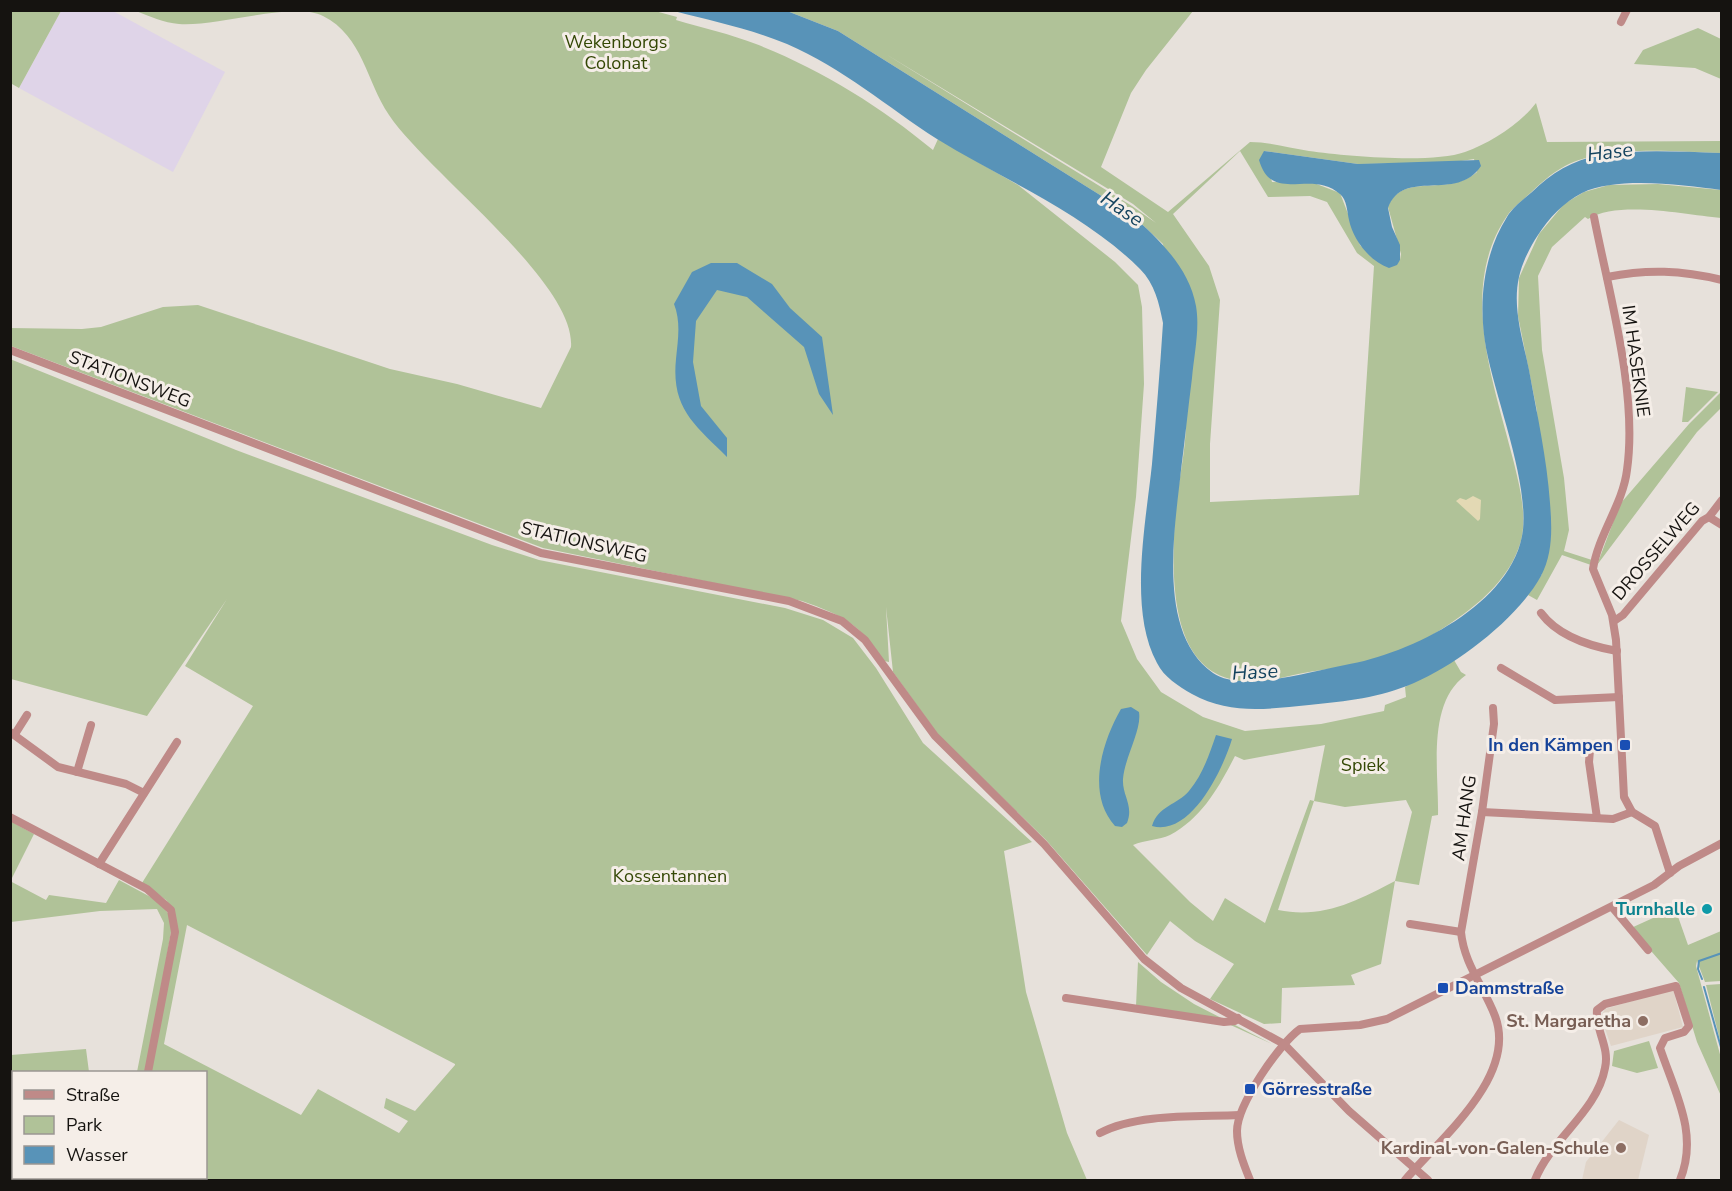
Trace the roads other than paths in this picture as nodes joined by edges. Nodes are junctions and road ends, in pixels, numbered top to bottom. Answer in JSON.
{"nodes":[{"id":1,"x":1627,"y":10,"type":"edge"},
{"id":2,"x":1621,"y":22,"type":"dead end"},
{"id":3,"x":1594,"y":217,"type":"dead end"},
{"id":4,"x":1606,"y":277,"type":"junction"},
{"id":5,"x":1722,"y":280,"type":"edge"},
{"id":6,"x":10,"y":350,"type":"edge"},
{"id":7,"x":1722,"y":500,"type":"edge"},
{"id":8,"x":1709,"y":518,"type":"junction"},
{"id":9,"x":1722,"y":525,"type":"edge"},
{"id":10,"x":1541,"y":613,"type":"dead end"},
{"id":11,"x":1614,"y":621,"type":"junction"},
{"id":12,"x":1617,"y":651,"type":"junction"},
{"id":13,"x":1501,"y":668,"type":"dead end"},
{"id":14,"x":1619,"y":697,"type":"junction"},
{"id":15,"x":1493,"y":708,"type":"dead end"},
{"id":16,"x":27,"y":716,"type":"dead end"},
{"id":17,"x":91,"y":725,"type":"dead end"},
{"id":18,"x":13,"y":733,"type":"edge"},
{"id":19,"x":177,"y":742,"type":"dead end"},
{"id":20,"x":1590,"y":750,"type":"dead end"},
{"id":21,"x":77,"y":772,"type":"junction"},
{"id":22,"x":144,"y":793,"type":"junction"},
{"id":23,"x":1482,"y":812,"type":"junction"},
{"id":24,"x":1632,"y":812,"type":"junction"},
{"id":25,"x":10,"y":817,"type":"edge"},
{"id":26,"x":1597,"y":818,"type":"junction"},
{"id":27,"x":1722,"y":843,"type":"edge"},
{"id":28,"x":99,"y":864,"type":"junction"},
{"id":29,"x":1670,"y":873,"type":"junction"},
{"id":30,"x":1612,"y":907,"type":"junction"},
{"id":31,"x":1410,"y":924,"type":"dead end"},
{"id":32,"x":1461,"y":932,"type":"junction"},
{"id":33,"x":1648,"y":950,"type":"dead end"},
{"id":34,"x":1474,"y":976,"type":"junction"},
{"id":35,"x":1066,"y":998,"type":"dead end"},
{"id":36,"x":1238,"y":1018,"type":"junction"},
{"id":37,"x":1284,"y":1044,"type":"junction"},
{"id":38,"x":148,"y":1071,"type":"edge"},
{"id":39,"x":1239,"y":1115,"type":"junction"},
{"id":40,"x":1100,"y":1133,"type":"dead end"},
{"id":41,"x":1415,"y":1169,"type":"junction"},
{"id":42,"x":1250,"y":1180,"type":"edge"},
{"id":43,"x":1405,"y":1180,"type":"edge"},
{"id":44,"x":1428,"y":1180,"type":"edge"},
{"id":45,"x":1535,"y":1180,"type":"edge"},
{"id":46,"x":1680,"y":1180,"type":"edge"}],
"edges":[{"from":1,"to":2,"type":"street"},
{"from":3,"to":4,"type":"street","name":"IM HASEKNIE"},
{"from":4,"to":5,"type":"street"},
{"from":4,"to":11,"type":"street","name":"IM HASEKNIE"},
{"from":6,"to":36,"type":"street","name":"STATIONSWEG"},
{"from":7,"to":8,"type":"street","name":"DROSSELWEG"},
{"from":8,"to":9,"type":"street"},
{"from":8,"to":11,"type":"street","name":"DROSSELWEG"},
{"from":10,"to":12,"type":"street"},
{"from":11,"to":12,"type":"street"},
{"from":12,"to":14,"type":"street"},
{"from":13,"to":14,"type":"street"},
{"from":14,"to":24,"type":"street"},
{"from":15,"to":23,"type":"street","name":"AM HANG"},
{"from":16,"to":18,"type":"street"},
{"from":17,"to":21,"type":"street"},
{"from":18,"to":21,"type":"street"},
{"from":19,"to":22,"type":"street"},
{"from":20,"to":26,"type":"street"},
{"from":21,"to":22,"type":"street"},
{"from":22,"to":28,"type":"street"},
{"from":23,"to":26,"type":"street"},
{"from":23,"to":32,"type":"street","name":"AM HANG"},
{"from":24,"to":26,"type":"street"},
{"from":24,"to":29,"type":"street"},
{"from":25,"to":28,"type":"street"},
{"from":27,"to":29,"type":"street"},
{"from":28,"to":38,"type":"street"},
{"from":29,"to":30,"type":"street"},
{"from":30,"to":33,"type":"street"},
{"from":30,"to":34,"type":"street"},
{"from":31,"to":32,"type":"street"},
{"from":32,"to":34,"type":"street","name":"AM HANG"},
{"from":34,"to":37,"type":"street"},
{"from":34,"to":41,"type":"street","name":"AM HANG"},
{"from":35,"to":36,"type":"street"},
{"from":36,"to":37,"type":"street","name":"STATIONSWEG"},
{"from":37,"to":39,"type":"street"},
{"from":37,"to":41,"type":"street","name":"STATIONSWEG"},
{"from":39,"to":40,"type":"street"},
{"from":39,"to":42,"type":"street"},
{"from":41,"to":43,"type":"street","name":"AM HANG"},
{"from":41,"to":44,"type":"street","name":"STATIONSWEG"},
{"from":45,"to":46,"type":"street"}]}
